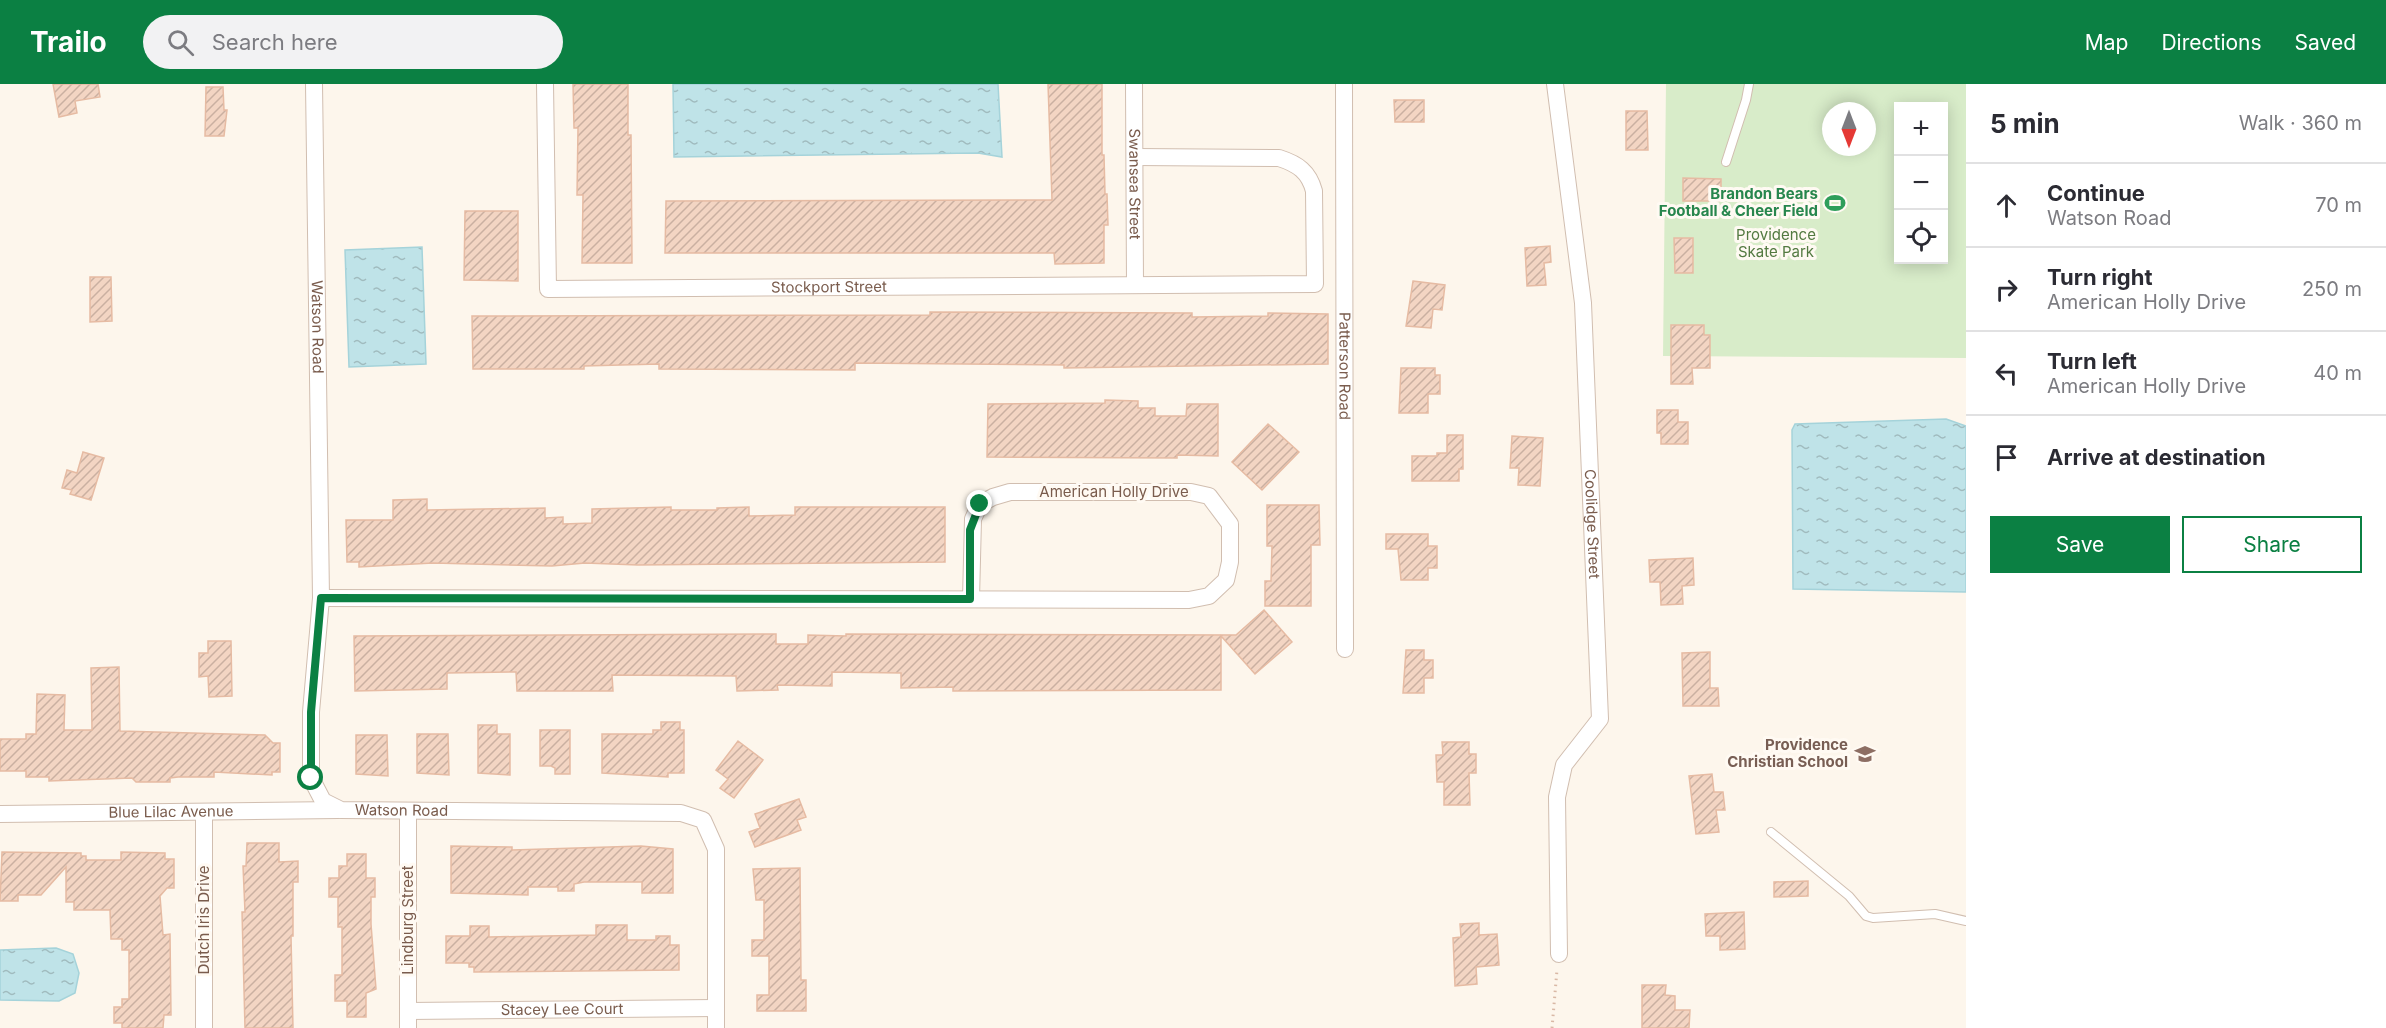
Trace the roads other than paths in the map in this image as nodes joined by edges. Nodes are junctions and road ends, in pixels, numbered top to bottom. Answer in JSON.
{"nodes":[{"id":1,"x":314,"y":84,"type":"edge"},
{"id":2,"x":545,"y":84,"type":"edge"},
{"id":3,"x":1134,"y":84,"type":"edge"},
{"id":4,"x":1344,"y":84,"type":"edge"},
{"id":5,"x":1555,"y":84,"type":"edge"},
{"id":6,"x":1749,"y":84,"type":"edge"},
{"id":7,"x":1135,"y":158,"type":"junction"},
{"id":8,"x":1726,"y":162,"type":"dead end"},
{"id":9,"x":1135,"y":285,"type":"junction"},
{"id":10,"x":321,"y":598,"type":"junction"},
{"id":11,"x":970,"y":599,"type":"junction"},
{"id":12,"x":1345,"y":649,"type":"dead end"},
{"id":13,"x":341,"y":810,"type":"junction"},
{"id":14,"x":204,"y":812,"type":"junction"},
{"id":15,"x":408,"y":812,"type":"junction"},
{"id":16,"x":0,"y":814,"type":"edge"},
{"id":17,"x":1771,"y":832,"type":"dead end"},
{"id":18,"x":1966,"y":921,"type":"edge"},
{"id":19,"x":1559,"y":954,"type":"road end"},
{"id":20,"x":716,"y":1008,"type":"junction"},
{"id":21,"x":408,"y":1020,"type":"edge"},
{"id":22,"x":204,"y":1028,"type":"edge"},
{"id":23,"x":716,"y":1028,"type":"edge"}],
"edges":[{"from":1,"to":10,"type":"street","name":"Watson Road"},
{"from":2,"to":9,"type":"street","name":"Stockport Street"},
{"from":3,"to":7,"type":"street","name":"Swansea Street"},
{"from":4,"to":12,"type":"street","name":"Patterson Road"},
{"from":5,"to":19,"type":"street","name":"Coolidge Street"},
{"from":6,"to":8,"type":"lane"},
{"from":7,"to":9,"type":"street","name":"Swansea Street"},
{"from":7,"to":9,"type":"street","name":"Stockport Street"},
{"from":10,"to":11,"type":"street","name":"American Holly Drive"},
{"from":10,"to":13,"type":"street","name":"Watson Road"},
{"from":11,"to":11,"type":"street","name":"American Holly Drive"},
{"from":13,"to":14,"type":"street","name":"Blue Lilac Avenue"},
{"from":13,"to":15,"type":"street","name":"Watson Road"},
{"from":14,"to":16,"type":"street","name":"Blue Lilac Avenue"},
{"from":14,"to":22,"type":"street","name":"Dutch Iris Drive"},
{"from":15,"to":20,"type":"street","name":"Watson Road"},
{"from":15,"to":21,"type":"street","name":"Lindburg Street"},
{"from":17,"to":18,"type":"lane"},
{"from":20,"to":21,"type":"street","name":"Stacey Lee Court"},
{"from":20,"to":23,"type":"street","name":"Watson Road"}]}
